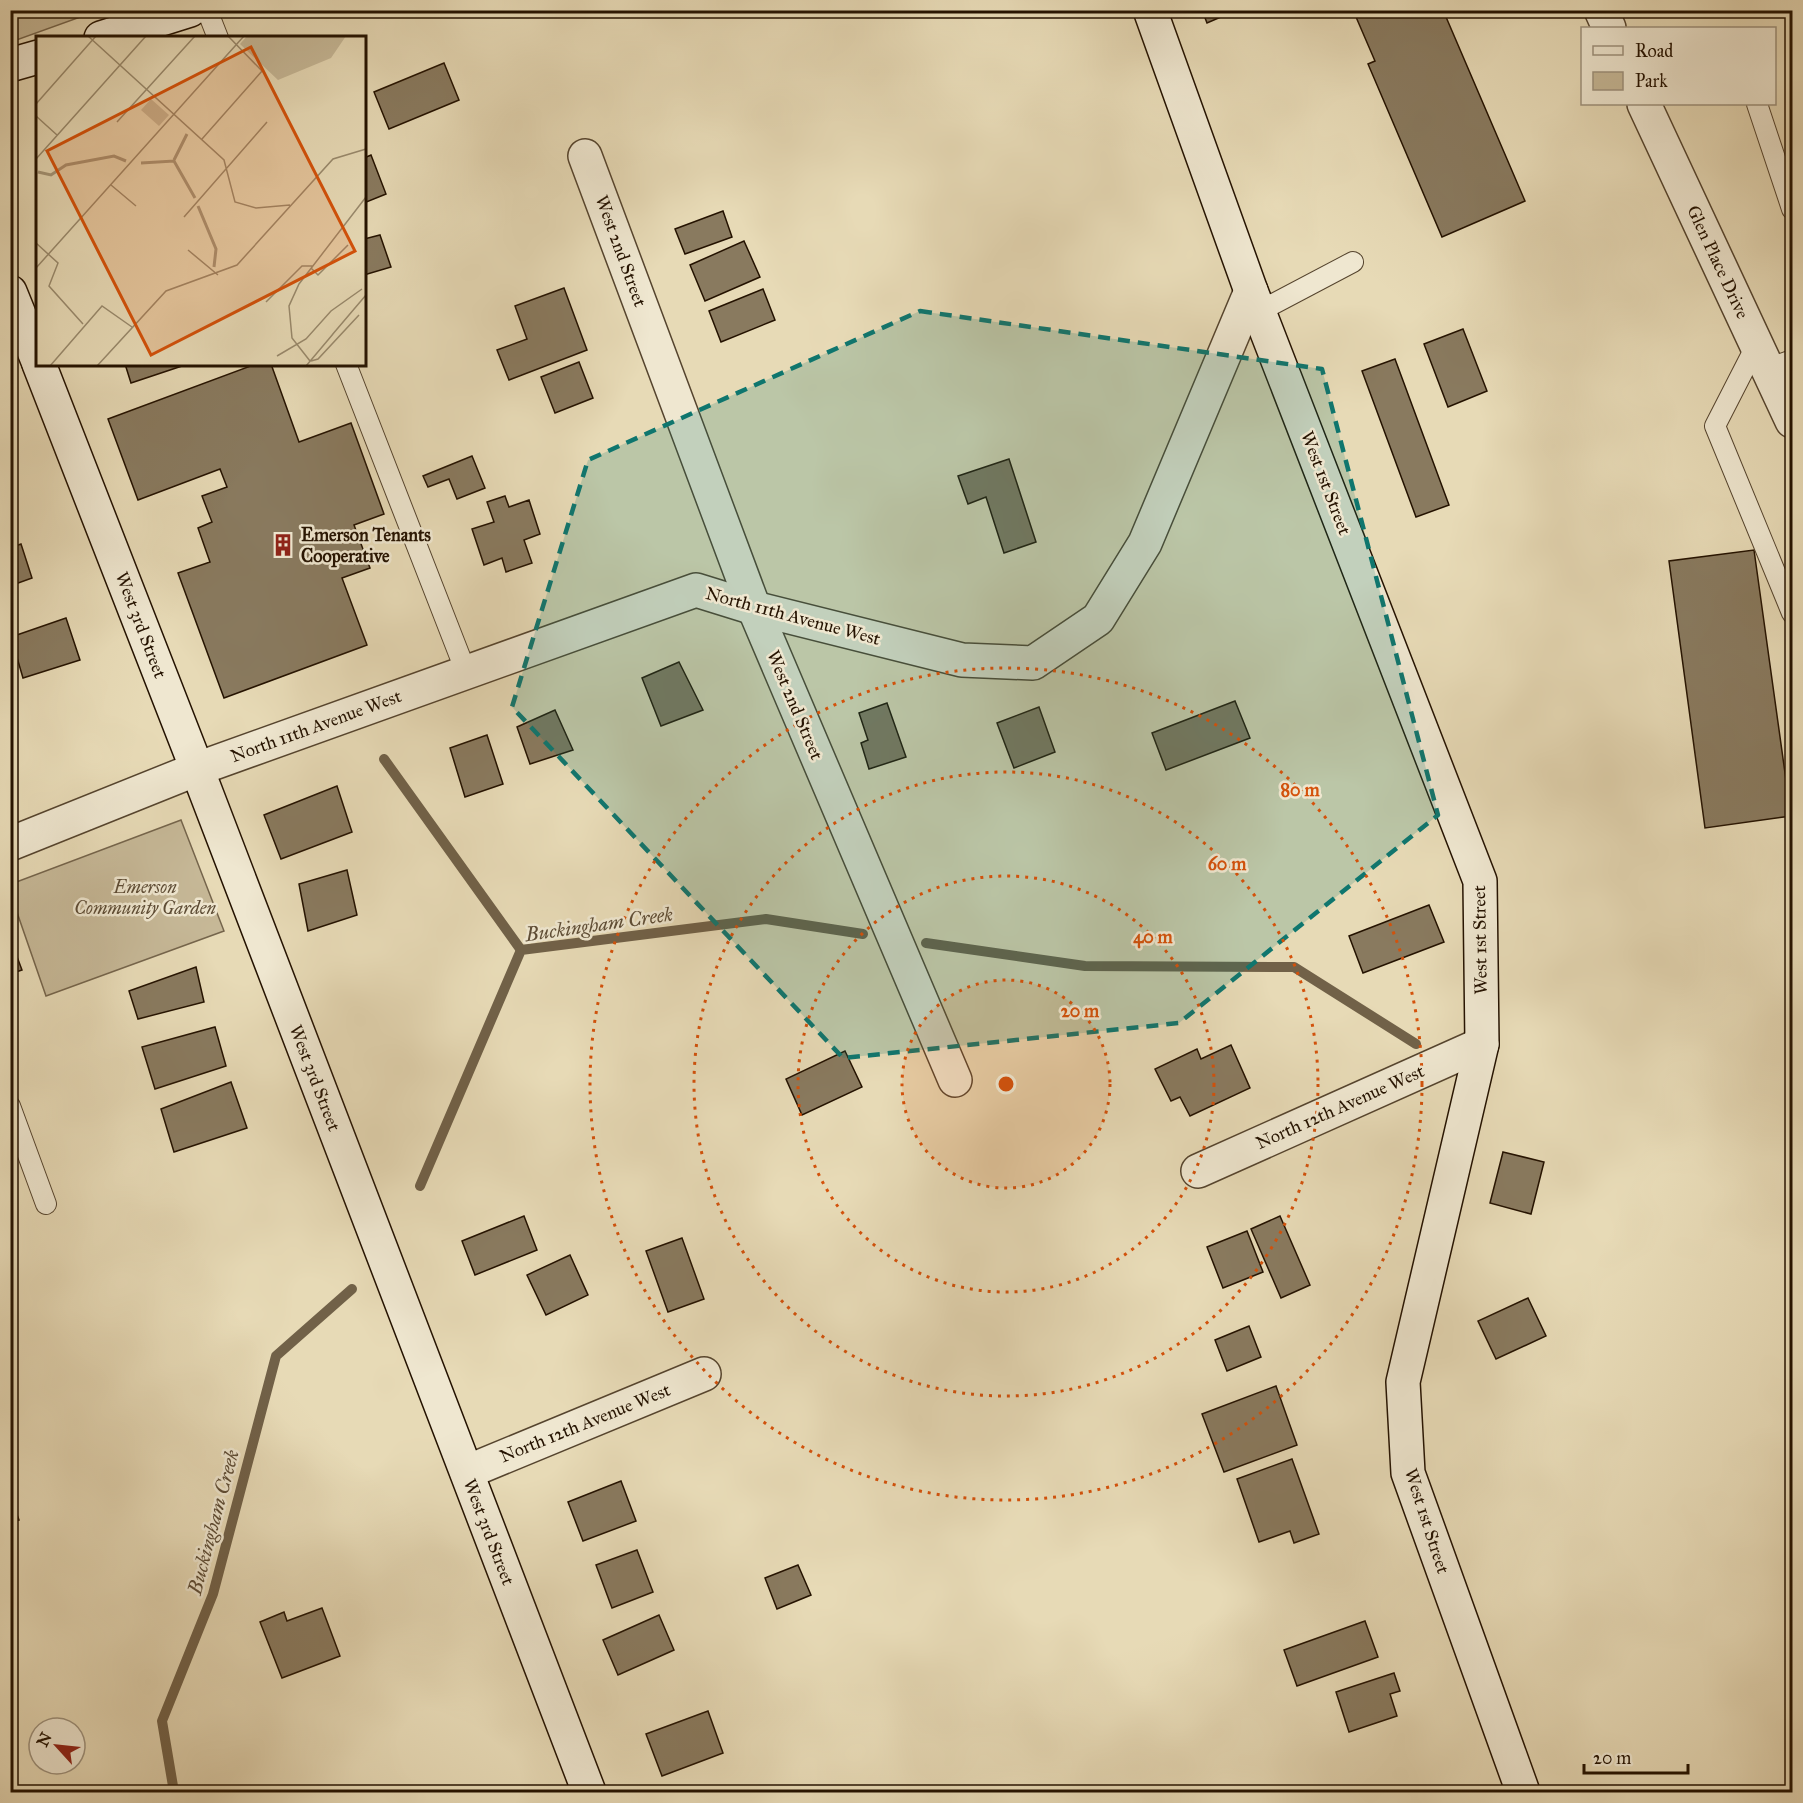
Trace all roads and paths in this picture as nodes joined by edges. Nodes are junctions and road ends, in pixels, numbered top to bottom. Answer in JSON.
{"nodes":[{"id":1,"x":190,"y":10,"type":"edge"},
{"id":2,"x":207,"y":10,"type":"edge"},
{"id":3,"x":1150,"y":10,"type":"edge"},
{"id":4,"x":1600,"y":10,"type":"edge"},
{"id":5,"x":1608,"y":27,"type":"edge"},
{"id":6,"x":106,"y":36,"type":"edge"},
{"id":7,"x":217,"y":36,"type":"edge"},
{"id":8,"x":36,"y":58,"type":"edge"},
{"id":9,"x":10,"y":65,"type":"edge"},
{"id":10,"x":1645,"y":105,"type":"edge"},
{"id":11,"x":1757,"y":105,"type":"edge"},
{"id":12,"x":585,"y":156,"type":"dead end"},
{"id":13,"x":1792,"y":209,"type":"edge"},
{"id":14,"x":1353,"y":262,"type":"dead end"},
{"id":15,"x":10,"y":292,"type":"edge"},
{"id":16,"x":1256,"y":301,"type":"junction"},
{"id":17,"x":36,"y":358,"type":"edge"},
{"id":18,"x":1772,"y":358,"type":"edge"},
{"id":19,"x":39,"y":366,"type":"edge"},
{"id":20,"x":347,"y":366,"type":"edge"},
{"id":21,"x":1792,"y":421,"type":"edge"},
{"id":22,"x":754,"y":608,"type":"junction"},
{"id":23,"x":1792,"y":613,"type":"edge"},
{"id":24,"x":466,"y":672,"type":"junction"},
{"id":25,"x":197,"y":769,"type":"junction"},
{"id":26,"x":10,"y":843,"type":"edge"},
{"id":27,"x":1482,"y":1044,"type":"junction"},
{"id":28,"x":955,"y":1080,"type":"dead end"},
{"id":29,"x":10,"y":1107,"type":"edge"},
{"id":30,"x":1198,"y":1171,"type":"dead end"},
{"id":31,"x":46,"y":1204,"type":"dead end"},
{"id":32,"x":704,"y":1374,"type":"dead end"},
{"id":33,"x":466,"y":1472,"type":"junction"},
{"id":34,"x":589,"y":1792,"type":"edge"},
{"id":35,"x":1524,"y":1792,"type":"edge"}],
"edges":[{"from":1,"to":6,"type":"street"},
{"from":2,"to":7,"type":"lane"},
{"from":3,"to":16,"type":"street","name":"West 1st Street"},
{"from":4,"to":5,"type":"street"},
{"from":8,"to":9,"type":"street"},
{"from":10,"to":18,"type":"street","name":"Glen Place Drive"},
{"from":11,"to":13,"type":"lane"},
{"from":12,"to":22,"type":"street","name":"West 2nd Street"},
{"from":14,"to":16,"type":"lane"},
{"from":15,"to":17,"type":"street","name":"West 3rd Street"},
{"from":16,"to":22,"type":"street","name":"North 11th Avenue West"},
{"from":16,"to":27,"type":"street","name":"West 1st Street"},
{"from":18,"to":21,"type":"street","name":"Glen Place Drive"},
{"from":18,"to":23,"type":"lane"},
{"from":19,"to":25,"type":"street","name":"West 3rd Street"},
{"from":20,"to":24,"type":"lane"},
{"from":22,"to":24,"type":"street","name":"North 11th Avenue West"},
{"from":22,"to":28,"type":"street","name":"West 2nd Street"},
{"from":24,"to":25,"type":"street","name":"North 11th Avenue West"},
{"from":25,"to":26,"type":"street","name":"North 11th Avenue West"},
{"from":25,"to":33,"type":"street","name":"West 3rd Street"},
{"from":27,"to":30,"type":"street","name":"North 12th Avenue West"},
{"from":27,"to":35,"type":"street","name":"West 1st Street"},
{"from":29,"to":31,"type":"lane"},
{"from":32,"to":33,"type":"street","name":"North 12th Avenue West"},
{"from":33,"to":34,"type":"street","name":"West 3rd Street"}]}
